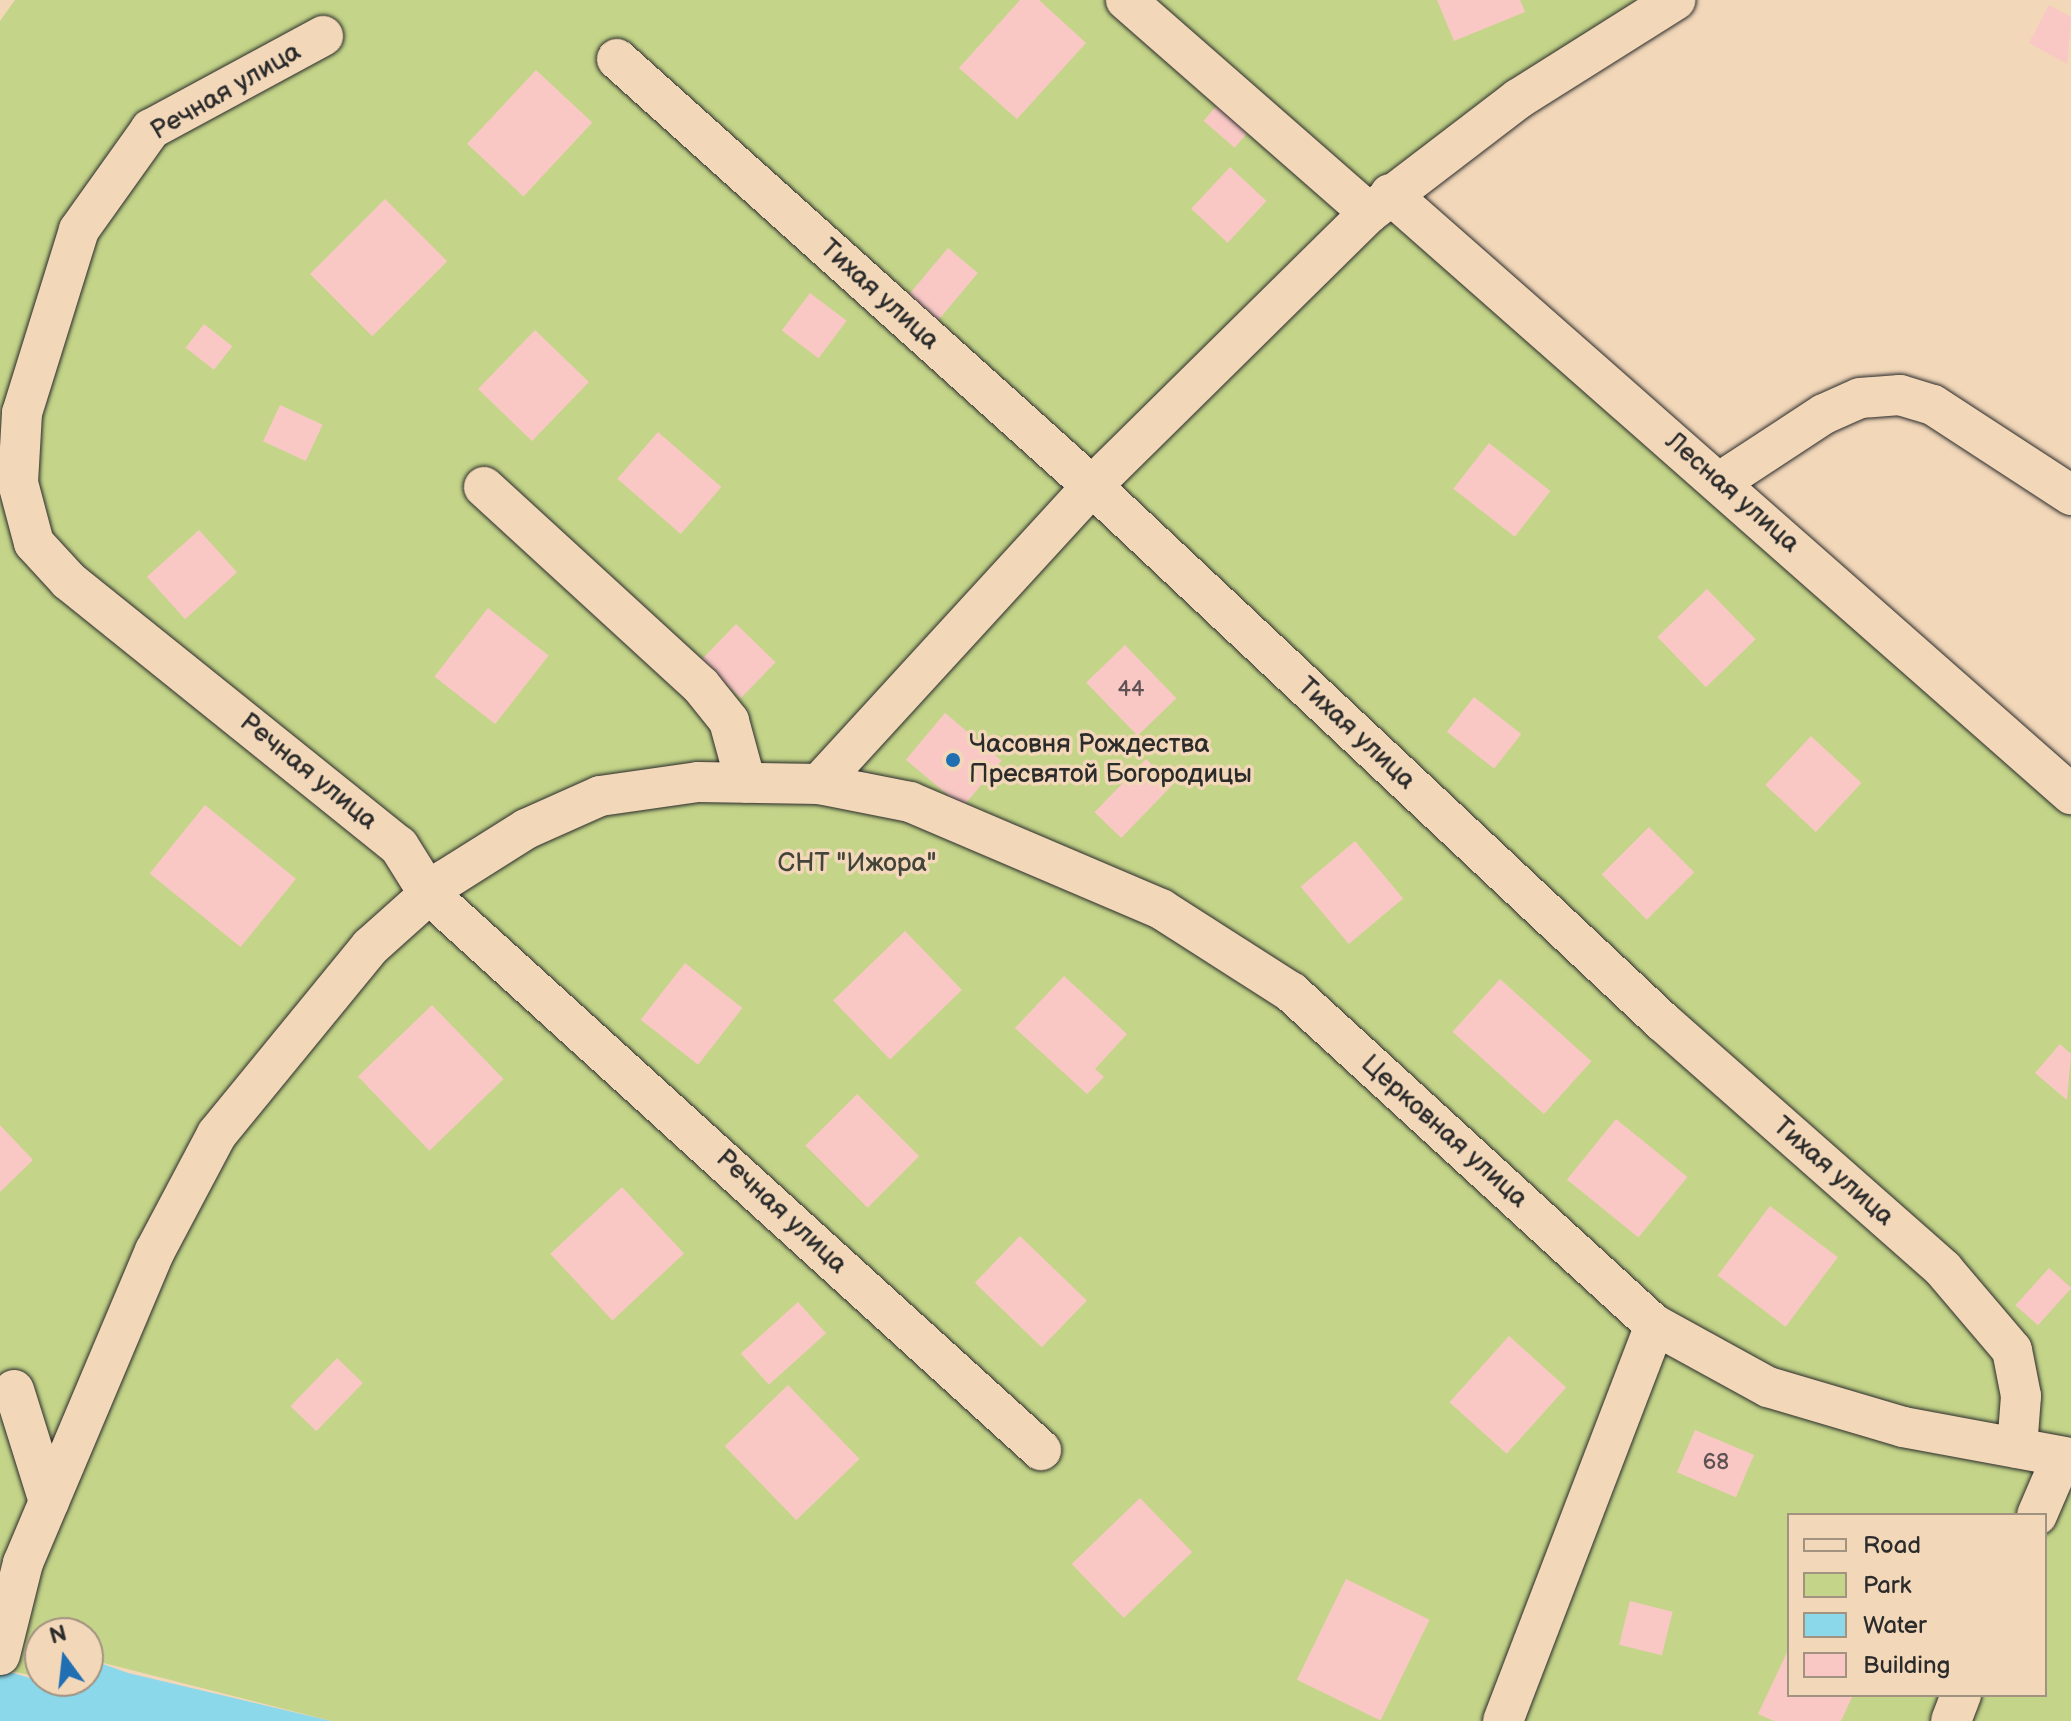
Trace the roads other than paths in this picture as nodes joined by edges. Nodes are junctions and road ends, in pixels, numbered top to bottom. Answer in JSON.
{"nodes":[{"id":1,"x":1126,"y":0,"type":"edge"},
{"id":2,"x":1675,"y":0,"type":"edge"},
{"id":3,"x":323,"y":36,"type":"dead end"},
{"id":4,"x":617,"y":59,"type":"dead end"},
{"id":5,"x":1380,"y":203,"type":"junction"},
{"id":6,"x":1720,"y":482,"type":"junction"},
{"id":7,"x":1092,"y":486,"type":"junction"},
{"id":8,"x":484,"y":487,"type":"dead end"},
{"id":9,"x":2071,"y":495,"type":"edge"},
{"id":10,"x":746,"y":783,"type":"junction"},
{"id":11,"x":819,"y":784,"type":"junction"},
{"id":12,"x":2071,"y":794,"type":"edge"},
{"id":13,"x":429,"y":894,"type":"junction"},
{"id":14,"x":1655,"y":1325,"type":"junction"},
{"id":15,"x":14,"y":1390,"type":"dead end"},
{"id":16,"x":2017,"y":1448,"type":"junction"},
{"id":17,"x":1041,"y":1450,"type":"dead end"},
{"id":18,"x":2066,"y":1457,"type":"edge"},
{"id":19,"x":49,"y":1502,"type":"junction"},
{"id":20,"x":2038,"y":1513,"type":"edge"},
{"id":21,"x":1,"y":1652,"type":"edge"},
{"id":22,"x":1960,"y":1697,"type":"edge"},
{"id":23,"x":1503,"y":1721,"type":"edge"},
{"id":24,"x":1951,"y":1721,"type":"edge"}],
"edges":[{"from":1,"to":5,"type":"street","name":"Лесная улица"},
{"from":2,"to":5,"type":"street"},
{"from":3,"to":13,"type":"street","name":"Речная улица"},
{"from":4,"to":7,"type":"street","name":"Тихая улица"},
{"from":5,"to":6,"type":"street","name":"Лесная улица"},
{"from":5,"to":7,"type":"street"},
{"from":6,"to":9,"type":"street"},
{"from":6,"to":12,"type":"street","name":"Лесная улица"},
{"from":7,"to":11,"type":"street"},
{"from":7,"to":16,"type":"street","name":"Тихая улица"},
{"from":8,"to":10,"type":"street"},
{"from":10,"to":11,"type":"street","name":"Церковная улица"},
{"from":10,"to":13,"type":"street","name":"Церковная улица"},
{"from":11,"to":14,"type":"street","name":"Церковная улица"},
{"from":13,"to":17,"type":"street","name":"Речная улица"},
{"from":13,"to":19,"type":"street","name":"Церковная улица"},
{"from":14,"to":16,"type":"street","name":"Церковная улица"},
{"from":14,"to":23,"type":"street"},
{"from":15,"to":19,"type":"street"},
{"from":16,"to":18,"type":"street","name":"Церковная улица"},
{"from":18,"to":20,"type":"street"},
{"from":19,"to":21,"type":"street","name":"Церковная улица"},
{"from":22,"to":24,"type":"street"}]}
